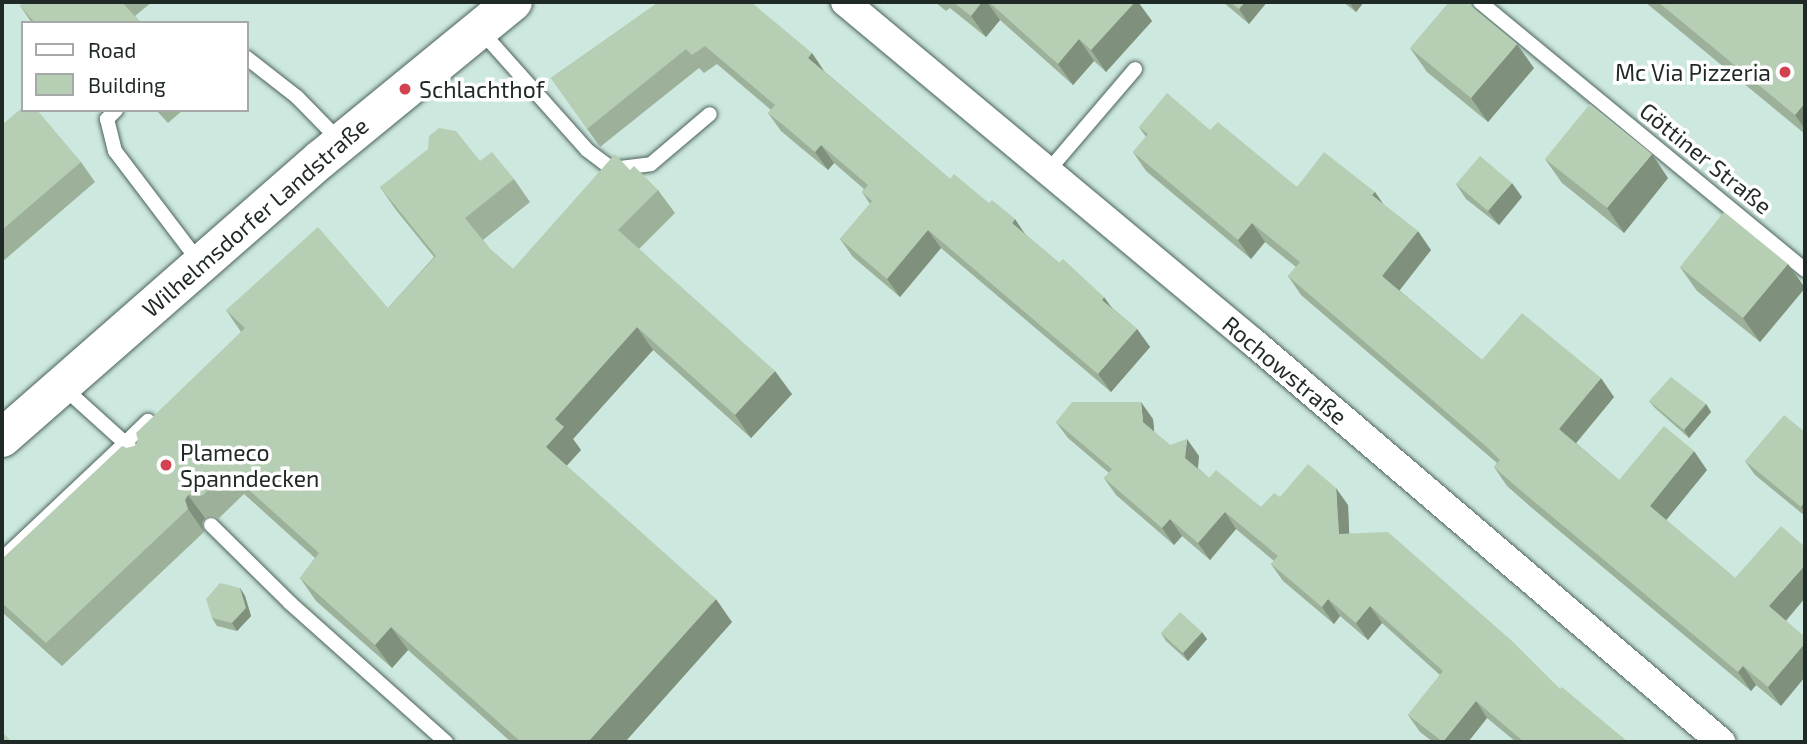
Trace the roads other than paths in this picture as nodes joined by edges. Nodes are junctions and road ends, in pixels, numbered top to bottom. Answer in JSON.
{"nodes":[{"id":1,"x":513,"y":2,"type":"edge"},
{"id":2,"x":845,"y":2,"type":"edge"},
{"id":3,"x":1480,"y":2,"type":"edge"},
{"id":4,"x":478,"y":27,"type":"junction"},
{"id":5,"x":248,"y":59,"type":"edge"},
{"id":6,"x":1135,"y":69,"type":"dead end"},
{"id":7,"x":114,"y":112,"type":"edge"},
{"id":8,"x":710,"y":114,"type":"dead end"},
{"id":9,"x":341,"y":142,"type":"junction"},
{"id":10,"x":1048,"y":171,"type":"junction"},
{"id":11,"x":200,"y":263,"type":"junction"},
{"id":12,"x":1805,"y":270,"type":"edge"},
{"id":13,"x":62,"y":386,"type":"junction"},
{"id":14,"x":157,"y":414,"type":"edge"},
{"id":15,"x":2,"y":438,"type":"edge"},
{"id":16,"x":125,"y":443,"type":"junction"},
{"id":17,"x":145,"y":462,"type":"edge"},
{"id":18,"x":211,"y":526,"type":"dead end"},
{"id":19,"x":2,"y":559,"type":"edge"},
{"id":20,"x":446,"y":742,"type":"edge"},
{"id":21,"x":1721,"y":742,"type":"edge"}],
"edges":[{"from":1,"to":4,"type":"main road","name":"Wilhelmsdorfer Landstraße"},
{"from":2,"to":10,"type":"street","name":"Rochowstraße"},
{"from":3,"to":12,"type":"lane","name":"Göttiner Straße"},
{"from":4,"to":8,"type":"lane"},
{"from":4,"to":9,"type":"main road","name":"Wilhelmsdorfer Landstraße"},
{"from":5,"to":9,"type":"lane"},
{"from":6,"to":10,"type":"lane"},
{"from":7,"to":11,"type":"lane"},
{"from":9,"to":11,"type":"main road","name":"Wilhelmsdorfer Landstraße"},
{"from":10,"to":21,"type":"street","name":"Rochowstraße"},
{"from":11,"to":13,"type":"main road","name":"Wilhelmsdorfer Landstraße"},
{"from":13,"to":15,"type":"main road","name":"Wilhelmsdorfer Landstraße"},
{"from":13,"to":16,"type":"lane"},
{"from":14,"to":16,"type":"lane"},
{"from":16,"to":17,"type":"lane"},
{"from":16,"to":19,"type":"lane"},
{"from":18,"to":20,"type":"lane"}]}
